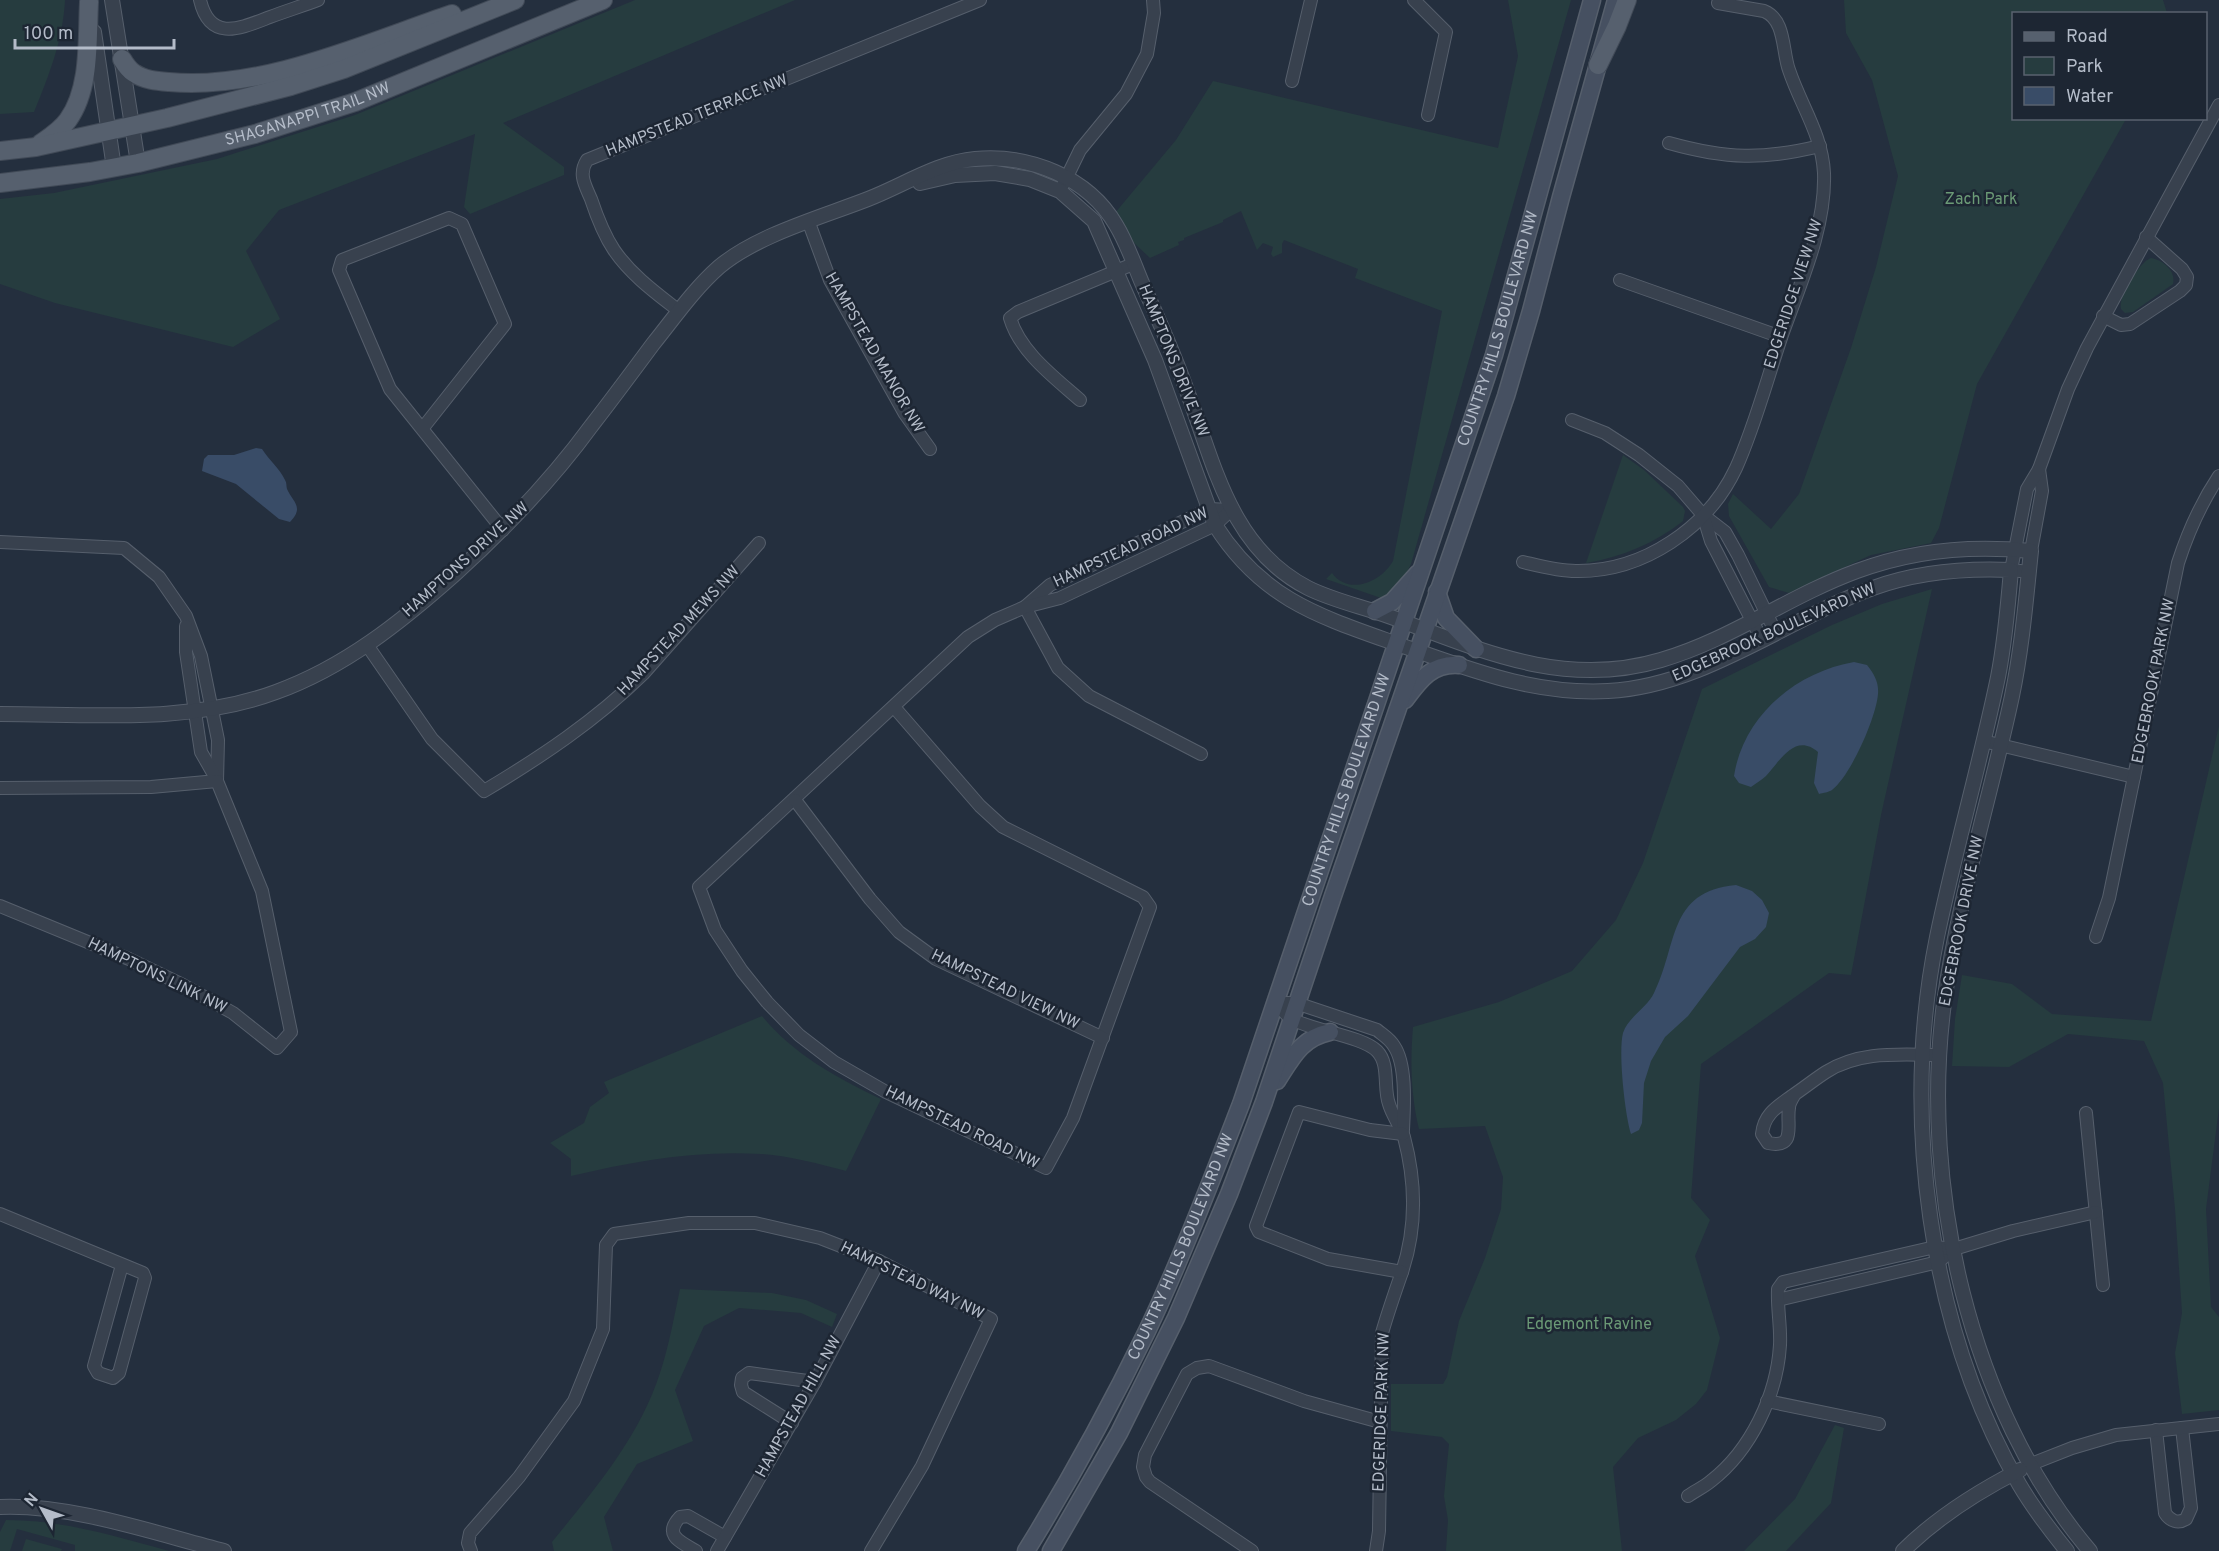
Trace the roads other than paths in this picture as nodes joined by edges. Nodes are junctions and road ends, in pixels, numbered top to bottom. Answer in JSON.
{"nodes":[{"id":1,"x":112,"y":0,"type":"edge"},
{"id":2,"x":200,"y":0,"type":"edge"},
{"id":3,"x":318,"y":0,"type":"edge"},
{"id":4,"x":603,"y":0,"type":"edge"},
{"id":5,"x":980,"y":0,"type":"edge"},
{"id":6,"x":1154,"y":0,"type":"edge"},
{"id":7,"x":1311,"y":0,"type":"edge"},
{"id":8,"x":1414,"y":0,"type":"edge"},
{"id":9,"x":1592,"y":0,"type":"edge"},
{"id":10,"x":1617,"y":0,"type":"edge"},
{"id":11,"x":1627,"y":0,"type":"edge"},
{"id":12,"x":89,"y":1,"type":"edge"},
{"id":13,"x":514,"y":1,"type":"edge"},
{"id":14,"x":1718,"y":3,"type":"dead end"},
{"id":15,"x":122,"y":60,"type":"junction"},
{"id":16,"x":1598,"y":65,"type":"junction"},
{"id":17,"x":1292,"y":81,"type":"dead end"},
{"id":18,"x":2218,"y":110,"type":"edge"},
{"id":19,"x":1428,"y":115,"type":"dead end"},
{"id":20,"x":132,"y":125,"type":"junction"},
{"id":21,"x":108,"y":130,"type":"junction"},
{"id":22,"x":1670,"y":143,"type":"dead end"},
{"id":23,"x":1820,"y":146,"type":"junction"},
{"id":24,"x":36,"y":147,"type":"junction"},
{"id":25,"x":0,"y":151,"type":"edge"},
{"id":26,"x":138,"y":163,"type":"junction"},
{"id":27,"x":114,"y":168,"type":"junction"},
{"id":28,"x":1067,"y":177,"type":"junction"},
{"id":29,"x":0,"y":183,"type":"edge"},
{"id":30,"x":897,"y":188,"type":"junction"},
{"id":31,"x":1060,"y":191,"type":"junction"},
{"id":32,"x":809,"y":223,"type":"junction"},
{"id":33,"x":2146,"y":237,"type":"junction"},
{"id":34,"x":1134,"y":264,"type":"junction"},
{"id":35,"x":1117,"y":271,"type":"junction"},
{"id":36,"x":1620,"y":280,"type":"dead end"},
{"id":37,"x":679,"y":311,"type":"junction"},
{"id":38,"x":2103,"y":316,"type":"junction"},
{"id":39,"x":1781,"y":337,"type":"junction"},
{"id":40,"x":1080,"y":400,"type":"dead end"},
{"id":41,"x":1572,"y":420,"type":"dead end"},
{"id":42,"x":422,"y":429,"type":"junction"},
{"id":43,"x":930,"y":449,"type":"dead end"},
{"id":44,"x":2039,"y":469,"type":"junction"},
{"id":45,"x":2219,"y":476,"type":"edge"},
{"id":46,"x":1209,"y":509,"type":"junction"},
{"id":47,"x":1231,"y":510,"type":"junction"},
{"id":48,"x":1703,"y":515,"type":"junction"},
{"id":49,"x":1215,"y":525,"type":"junction"},
{"id":50,"x":503,"y":530,"type":"junction"},
{"id":51,"x":0,"y":542,"type":"edge"},
{"id":52,"x":759,"y":543,"type":"dead end"},
{"id":53,"x":2031,"y":551,"type":"junction"},
{"id":54,"x":2013,"y":559,"type":"junction"},
{"id":55,"x":1523,"y":562,"type":"dead end"},
{"id":56,"x":1425,"y":566,"type":"junction"},
{"id":57,"x":2029,"y":573,"type":"junction"},
{"id":58,"x":1437,"y":591,"type":"junction"},
{"id":59,"x":1025,"y":607,"type":"junction"},
{"id":60,"x":1375,"y":611,"type":"junction"},
{"id":61,"x":1767,"y":614,"type":"junction"},
{"id":62,"x":186,"y":616,"type":"junction"},
{"id":63,"x":1752,"y":621,"type":"junction"},
{"id":64,"x":1405,"y":622,"type":"junction"},
{"id":65,"x":1424,"y":630,"type":"junction"},
{"id":66,"x":1776,"y":633,"type":"junction"},
{"id":67,"x":1761,"y":640,"type":"junction"},
{"id":68,"x":1397,"y":644,"type":"junction"},
{"id":69,"x":367,"y":645,"type":"junction"},
{"id":70,"x":1476,"y":649,"type":"junction"},
{"id":71,"x":1417,"y":651,"type":"junction"},
{"id":72,"x":1459,"y":665,"type":"junction"},
{"id":73,"x":894,"y":707,"type":"junction"},
{"id":74,"x":211,"y":709,"type":"junction"},
{"id":75,"x":195,"y":711,"type":"junction"},
{"id":76,"x":1396,"y":712,"type":"junction"},
{"id":77,"x":0,"y":714,"type":"edge"},
{"id":78,"x":1983,"y":741,"type":"junction"},
{"id":79,"x":2000,"y":745,"type":"junction"},
{"id":80,"x":1201,"y":754,"type":"dead end"},
{"id":81,"x":2134,"y":777,"type":"junction"},
{"id":82,"x":217,"y":782,"type":"junction"},
{"id":83,"x":0,"y":788,"type":"edge"},
{"id":84,"x":795,"y":800,"type":"junction"},
{"id":85,"x":0,"y":906,"type":"edge"},
{"id":86,"x":2096,"y":937,"type":"dead end"},
{"id":87,"x":1276,"y":1003,"type":"junction"},
{"id":88,"x":1294,"y":1011,"type":"junction"},
{"id":89,"x":1330,"y":1032,"type":"junction"},
{"id":90,"x":1103,"y":1038,"type":"junction"},
{"id":91,"x":1922,"y":1055,"type":"junction"},
{"id":92,"x":1940,"y":1055,"type":"junction"},
{"id":93,"x":1795,"y":1094,"type":"dead end"},
{"id":94,"x":1264,"y":1102,"type":"junction"},
{"id":95,"x":2086,"y":1113,"type":"dead end"},
{"id":96,"x":1403,"y":1134,"type":"junction"},
{"id":97,"x":2096,"y":1212,"type":"junction"},
{"id":98,"x":1,"y":1216,"type":"edge"},
{"id":99,"x":1935,"y":1246,"type":"junction"},
{"id":100,"x":1954,"y":1250,"type":"junction"},
{"id":101,"x":879,"y":1261,"type":"junction"},
{"id":102,"x":1938,"y":1262,"type":"junction"},
{"id":103,"x":1858,"y":1264,"type":"junction"},
{"id":104,"x":122,"y":1265,"type":"junction"},
{"id":105,"x":1402,"y":1272,"type":"junction"},
{"id":106,"x":1862,"y":1280,"type":"junction"},
{"id":107,"x":2103,"y":1285,"type":"dead end"},
{"id":108,"x":1778,"y":1299,"type":"junction"},
{"id":109,"x":815,"y":1382,"type":"junction"},
{"id":110,"x":1767,"y":1401,"type":"junction"},
{"id":111,"x":1380,"y":1422,"type":"junction"},
{"id":112,"x":792,"y":1423,"type":"junction"},
{"id":113,"x":1879,"y":1424,"type":"dead end"},
{"id":114,"x":2219,"y":1424,"type":"edge"},
{"id":115,"x":2182,"y":1428,"type":"junction"},
{"id":116,"x":2156,"y":1430,"type":"junction"},
{"id":117,"x":2029,"y":1465,"type":"junction"},
{"id":118,"x":2013,"y":1473,"type":"junction"},
{"id":119,"x":1688,"y":1496,"type":"dead end"},
{"id":120,"x":0,"y":1506,"type":"edge"},
{"id":121,"x":725,"y":1537,"type":"junction"},
{"id":122,"x":224,"y":1551,"type":"edge"},
{"id":123,"x":471,"y":1551,"type":"edge"},
{"id":124,"x":696,"y":1551,"type":"edge"},
{"id":125,"x":717,"y":1551,"type":"edge"},
{"id":126,"x":871,"y":1551,"type":"edge"},
{"id":127,"x":1026,"y":1551,"type":"edge"},
{"id":128,"x":1051,"y":1551,"type":"edge"},
{"id":129,"x":1252,"y":1551,"type":"edge"},
{"id":130,"x":1376,"y":1551,"type":"edge"},
{"id":131,"x":1903,"y":1551,"type":"edge"},
{"id":132,"x":2067,"y":1551,"type":"edge"},
{"id":133,"x":2090,"y":1551,"type":"edge"}],
"edges":[{"from":1,"to":15,"type":"street"},
{"from":2,"to":3,"type":"street"},
{"from":4,"to":26,"type":"main road","name":"SHAGANAPPI TRAIL NW"},
{"from":5,"to":37,"type":"street","name":"HAMPSTEAD TERRACE NW"},
{"from":6,"to":28,"type":"street"},
{"from":7,"to":17,"type":"street"},
{"from":8,"to":19,"type":"street"},
{"from":9,"to":56,"type":"main road","name":"COUNTRY HILLS BOULEVARD NW"},
{"from":10,"to":16,"type":"main road","name":"COUNTRY HILLS BOULEVARD NW"},
{"from":11,"to":16,"type":"main road"},
{"from":12,"to":21,"type":"street"},
{"from":12,"to":24,"type":"main road"},
{"from":13,"to":15,"type":"main road"},
{"from":13,"to":20,"type":"main road","name":"SHAGANAPPI TRAIL NW"},
{"from":14,"to":23,"type":"street","name":"EDGERIDGE VIEW NW"},
{"from":15,"to":20,"type":"street"},
{"from":16,"to":58,"type":"main road","name":"COUNTRY HILLS BOULEVARD NW"},
{"from":18,"to":33,"type":"street"},
{"from":20,"to":21,"type":"main road","name":"SHAGANAPPI TRAIL NW"},
{"from":20,"to":26,"type":"street"},
{"from":21,"to":24,"type":"main road","name":"SHAGANAPPI TRAIL NW"},
{"from":21,"to":27,"type":"street"},
{"from":22,"to":23,"type":"street"},
{"from":23,"to":39,"type":"street","name":"EDGERIDGE VIEW NW"},
{"from":24,"to":25,"type":"main road","name":"SHAGANAPPI TRAIL NW"},
{"from":26,"to":27,"type":"main road","name":"SHAGANAPPI TRAIL NW"},
{"from":27,"to":29,"type":"main road","name":"SHAGANAPPI TRAIL NW"},
{"from":28,"to":30,"type":"street","name":"HAMPTONS DRIVE NW"},
{"from":28,"to":31,"type":"street"},
{"from":28,"to":34,"type":"street","name":"HAMPTONS DRIVE NW"},
{"from":30,"to":31,"type":"street","name":"HAMPTONS DRIVE NW"},
{"from":30,"to":32,"type":"street","name":"HAMPTONS DRIVE NW"},
{"from":31,"to":35,"type":"street","name":"HAMPTONS DRIVE NW"},
{"from":32,"to":37,"type":"street","name":"HAMPTONS DRIVE NW"},
{"from":32,"to":43,"type":"street","name":"HAMPSTEAD MANOR NW"},
{"from":33,"to":38,"type":"street"},
{"from":33,"to":38,"type":"street"},
{"from":34,"to":35,"type":"street"},
{"from":34,"to":47,"type":"street","name":"HAMPTONS DRIVE NW"},
{"from":35,"to":40,"type":"street"},
{"from":35,"to":46,"type":"street","name":"HAMPTONS DRIVE NW"},
{"from":36,"to":39,"type":"street"},
{"from":37,"to":50,"type":"street","name":"HAMPTONS DRIVE NW"},
{"from":38,"to":44,"type":"street"},
{"from":39,"to":48,"type":"street","name":"EDGERIDGE VIEW NW"},
{"from":41,"to":48,"type":"street"},
{"from":42,"to":42,"type":"street"},
{"from":42,"to":50,"type":"street"},
{"from":44,"to":53,"type":"street"},
{"from":44,"to":54,"type":"street"},
{"from":45,"to":81,"type":"street","name":"EDGEBROOK PARK NW"},
{"from":46,"to":47,"type":"street","name":"HAMPSTEAD ROAD NW"},
{"from":46,"to":49,"type":"street","name":"HAMPTONS DRIVE NW"},
{"from":46,"to":59,"type":"street","name":"HAMPSTEAD ROAD NW"},
{"from":47,"to":49,"type":"street","name":"HAMPSTEAD ROAD NW"},
{"from":47,"to":60,"type":"street","name":"HAMPTONS DRIVE NW"},
{"from":48,"to":55,"type":"street","name":"EDGERIDGE VIEW NW"},
{"from":48,"to":61,"type":"street"},
{"from":48,"to":63,"type":"street"},
{"from":49,"to":59,"type":"street","name":"HAMPSTEAD ROAD NW"},
{"from":49,"to":68,"type":"street","name":"HAMPTONS DRIVE NW"},
{"from":50,"to":69,"type":"street","name":"HAMPTONS DRIVE NW"},
{"from":51,"to":62,"type":"street","name":"HAMPTONS LINK NW"},
{"from":52,"to":69,"type":"street","name":"HAMPSTEAD MEWS NW"},
{"from":53,"to":54,"type":"street","name":"EDGEBROOK BOULEVARD NW"},
{"from":53,"to":57,"type":"street","name":"EDGEBROOK DRIVE NW"},
{"from":54,"to":57,"type":"street","name":"EDGEBROOK BOULEVARD NW"},
{"from":54,"to":61,"type":"street","name":"EDGEBROOK BOULEVARD NW"},
{"from":54,"to":66,"type":"street","name":"EDGEBROOK BOULEVARD NW"},
{"from":54,"to":78,"type":"street","name":"EDGEBROOK DRIVE NW"},
{"from":56,"to":60,"type":"main road"},
{"from":56,"to":64,"type":"main road","name":"COUNTRY HILLS BOULEVARD NW"},
{"from":57,"to":79,"type":"street","name":"EDGEBROOK DRIVE NW"},
{"from":58,"to":65,"type":"main road","name":"COUNTRY HILLS BOULEVARD NW"},
{"from":58,"to":70,"type":"main road"},
{"from":59,"to":73,"type":"street","name":"HAMPSTEAD ROAD NW"},
{"from":59,"to":80,"type":"street"},
{"from":60,"to":64,"type":"street","name":"HAMPTONS DRIVE NW"},
{"from":61,"to":63,"type":"street","name":"EDGEBROOK BOULEVARD NW"},
{"from":61,"to":66,"type":"street"},
{"from":62,"to":74,"type":"street","name":"HAMPTONS LINK NW"},
{"from":62,"to":75,"type":"street","name":"HAMPTONS LINK NW"},
{"from":63,"to":67,"type":"street"},
{"from":63,"to":70,"type":"street","name":"EDGEBROOK BOULEVARD NW"},
{"from":64,"to":65,"type":"street","name":"HAMPTONS DRIVE NW"},
{"from":64,"to":68,"type":"main road","name":"COUNTRY HILLS BOULEVARD NW"},
{"from":65,"to":70,"type":"street","name":"EDGEBROOK BOULEVARD NW"},
{"from":65,"to":71,"type":"main road","name":"COUNTRY HILLS BOULEVARD NW"},
{"from":66,"to":67,"type":"street","name":"EDGEBROOK BOULEVARD NW"},
{"from":67,"to":72,"type":"street","name":"EDGEBROOK BOULEVARD NW"},
{"from":68,"to":71,"type":"street","name":"HAMPTONS DRIVE NW"},
{"from":68,"to":87,"type":"main road","name":"COUNTRY HILLS BOULEVARD NW"},
{"from":69,"to":74,"type":"street","name":"HAMPTONS DRIVE NW"},
{"from":71,"to":72,"type":"street","name":"EDGEBROOK BOULEVARD NW"},
{"from":71,"to":76,"type":"main road","name":"COUNTRY HILLS BOULEVARD NW"},
{"from":72,"to":76,"type":"main road"},
{"from":73,"to":84,"type":"street","name":"HAMPSTEAD ROAD NW"},
{"from":73,"to":90,"type":"street","name":"HAMPSTEAD ROAD NW"},
{"from":74,"to":75,"type":"street","name":"HAMPTONS DRIVE NW"},
{"from":74,"to":82,"type":"street","name":"HAMPTONS LINK NW"},
{"from":75,"to":77,"type":"street","name":"HAMPTONS DRIVE NW"},
{"from":75,"to":82,"type":"street","name":"HAMPTONS LINK NW"},
{"from":76,"to":88,"type":"main road","name":"COUNTRY HILLS BOULEVARD NW"},
{"from":78,"to":79,"type":"street","name":"EDGEBROOK PARK NW"},
{"from":78,"to":91,"type":"street","name":"EDGEBROOK DRIVE NW"},
{"from":79,"to":81,"type":"street","name":"EDGEBROOK PARK NW"},
{"from":79,"to":92,"type":"street","name":"EDGEBROOK DRIVE NW"},
{"from":81,"to":86,"type":"street"},
{"from":82,"to":83,"type":"street"},
{"from":82,"to":85,"type":"street","name":"HAMPTONS LINK NW"},
{"from":84,"to":90,"type":"street","name":"HAMPSTEAD VIEW NW"},
{"from":84,"to":90,"type":"street","name":"HAMPSTEAD ROAD NW"},
{"from":87,"to":88,"type":"street","name":"EDGERIDGE PARK NW"},
{"from":87,"to":127,"type":"main road","name":"COUNTRY HILLS BOULEVARD NW"},
{"from":88,"to":89,"type":"street","name":"EDGERIDGE PARK NW"},
{"from":88,"to":94,"type":"main road","name":"COUNTRY HILLS BOULEVARD NW"},
{"from":88,"to":96,"type":"street","name":"EDGERIDGE PARK NW"},
{"from":89,"to":94,"type":"main road"},
{"from":89,"to":96,"type":"street","name":"EDGERIDGE PARK NW"},
{"from":91,"to":92,"type":"street"},
{"from":91,"to":93,"type":"street"},
{"from":91,"to":99,"type":"street","name":"EDGEBROOK DRIVE NW"},
{"from":92,"to":100,"type":"street","name":"EDGEBROOK DRIVE NW"},
{"from":94,"to":128,"type":"main road","name":"COUNTRY HILLS BOULEVARD NW"},
{"from":95,"to":97,"type":"street"},
{"from":96,"to":105,"type":"street","name":"EDGERIDGE PARK NW"},
{"from":96,"to":105,"type":"street"},
{"from":97,"to":100,"type":"street"},
{"from":97,"to":107,"type":"street"},
{"from":98,"to":104,"type":"street"},
{"from":99,"to":100,"type":"street"},
{"from":99,"to":102,"type":"street","name":"EDGEBROOK DRIVE NW"},
{"from":99,"to":103,"type":"street"},
{"from":100,"to":102,"type":"street"},
{"from":100,"to":117,"type":"street","name":"EDGEBROOK DRIVE NW"},
{"from":101,"to":109,"type":"street","name":"HAMPSTEAD HILL NW"},
{"from":101,"to":123,"type":"street","name":"HAMPSTEAD WAY NW"},
{"from":101,"to":126,"type":"street","name":"HAMPSTEAD WAY NW"},
{"from":102,"to":106,"type":"street"},
{"from":102,"to":118,"type":"street","name":"EDGEBROOK DRIVE NW"},
{"from":103,"to":106,"type":"street"},
{"from":103,"to":108,"type":"street"},
{"from":104,"to":104,"type":"street"},
{"from":105,"to":111,"type":"street","name":"EDGERIDGE PARK NW"},
{"from":106,"to":108,"type":"street"},
{"from":108,"to":110,"type":"street"},
{"from":109,"to":112,"type":"street","name":"HAMPSTEAD HILL NW"},
{"from":109,"to":112,"type":"street"},
{"from":110,"to":113,"type":"street"},
{"from":110,"to":119,"type":"street"},
{"from":111,"to":129,"type":"street"},
{"from":111,"to":130,"type":"street","name":"EDGERIDGE PARK NW"},
{"from":112,"to":121,"type":"street","name":"HAMPSTEAD HILL NW"},
{"from":114,"to":115,"type":"street"},
{"from":115,"to":116,"type":"street"},
{"from":115,"to":116,"type":"street"},
{"from":116,"to":117,"type":"street"},
{"from":117,"to":118,"type":"street"},
{"from":117,"to":133,"type":"street","name":"EDGEBROOK DRIVE NW"},
{"from":118,"to":131,"type":"street"},
{"from":118,"to":132,"type":"street","name":"EDGEBROOK DRIVE NW"},
{"from":120,"to":122,"type":"street"},
{"from":121,"to":124,"type":"street"},
{"from":121,"to":125,"type":"street","name":"HAMPSTEAD HILL NW"}]}
